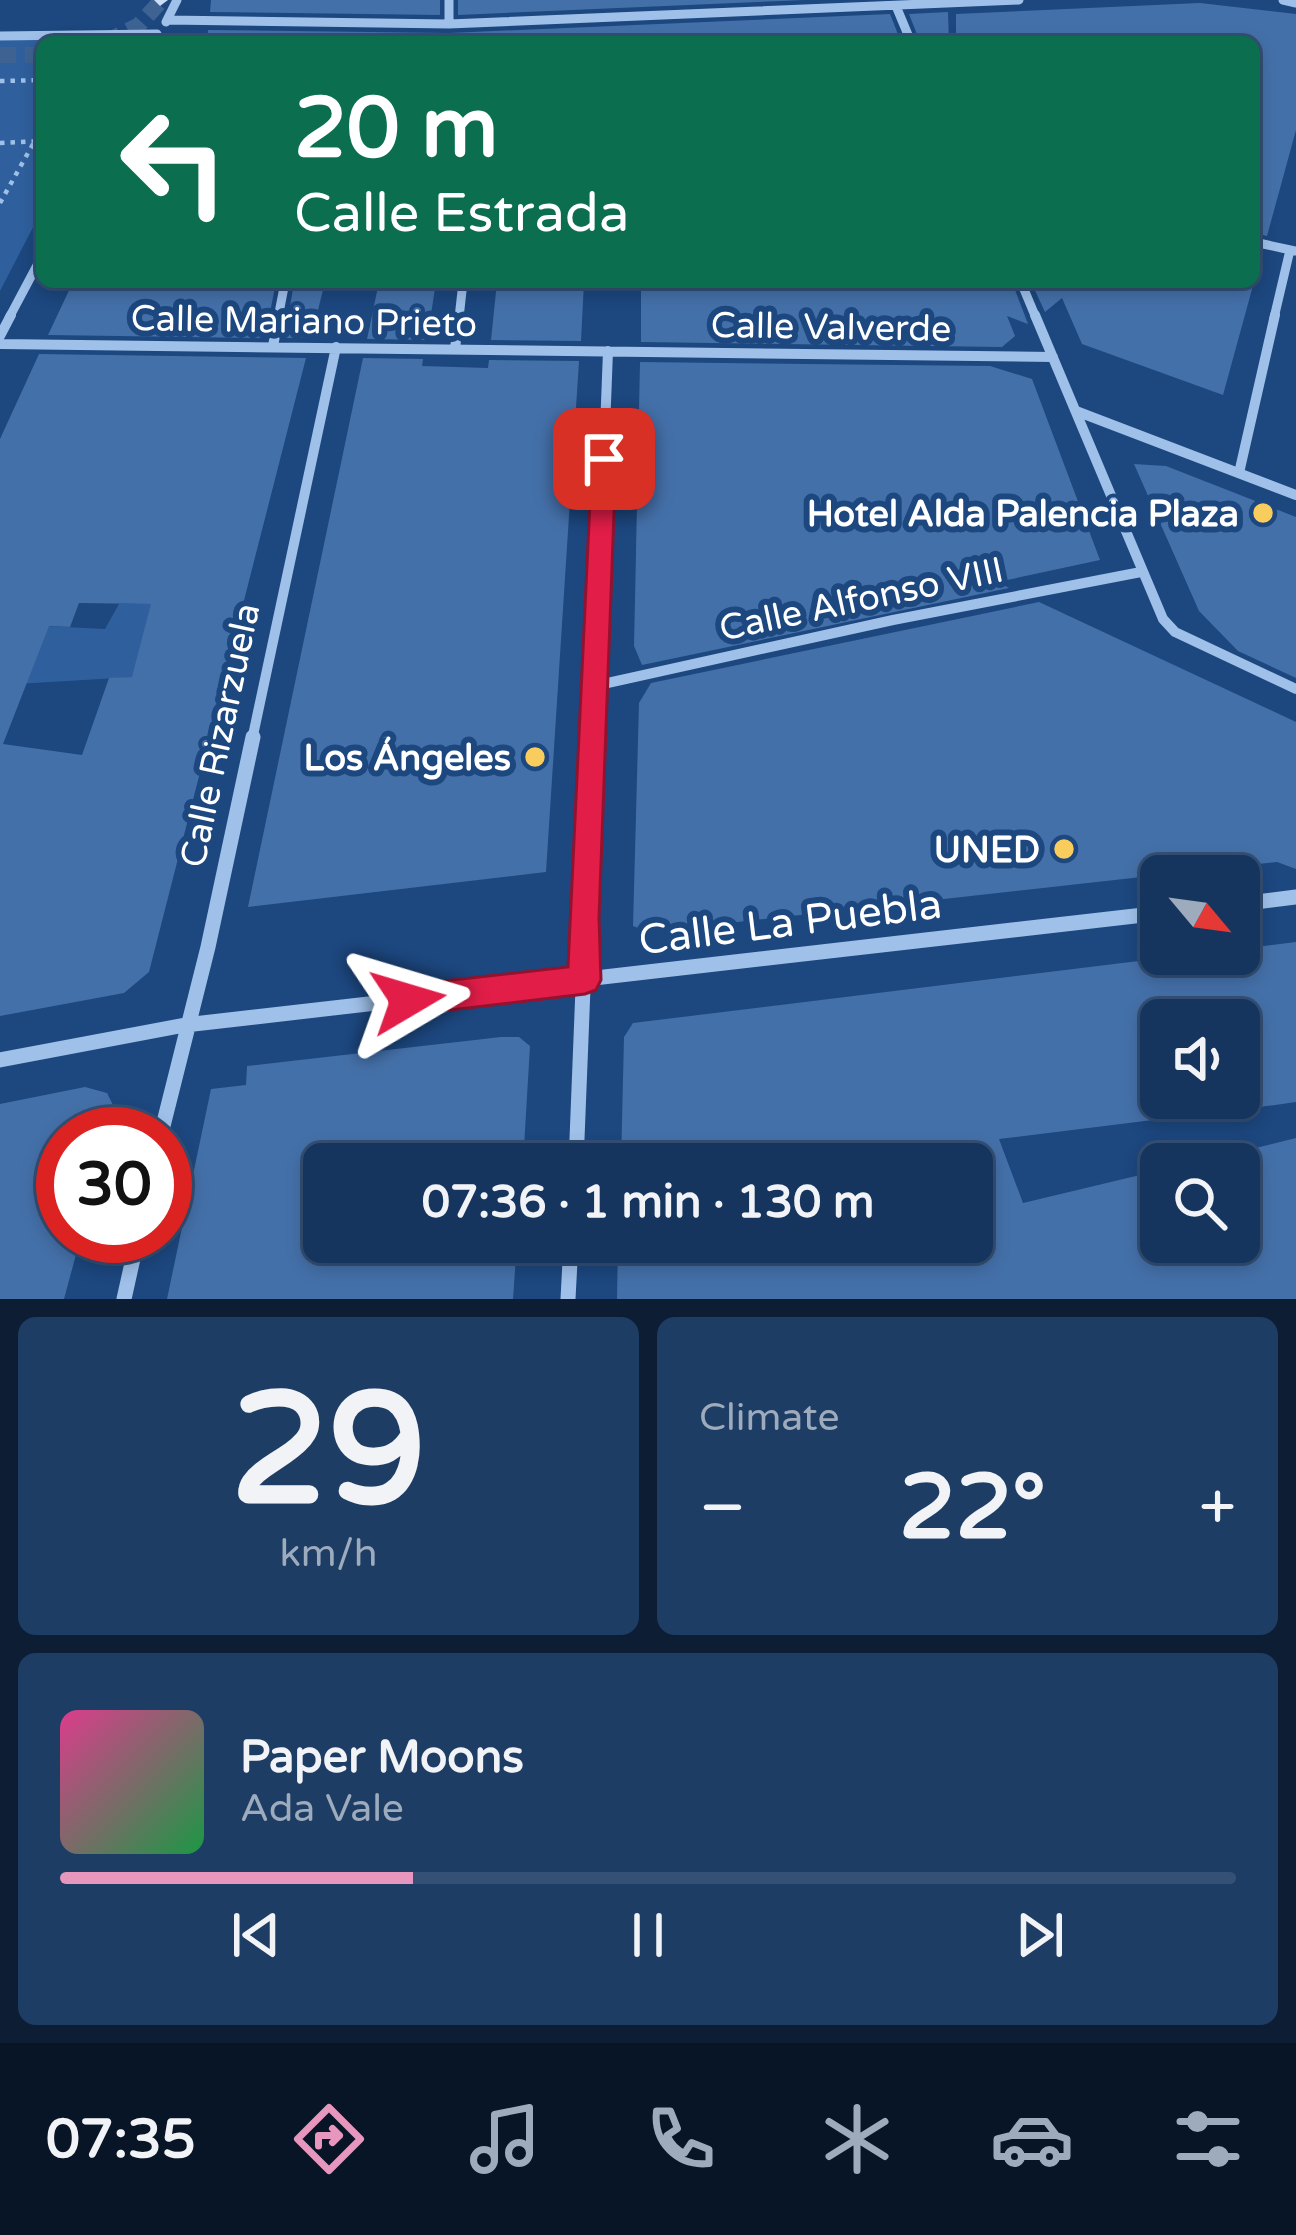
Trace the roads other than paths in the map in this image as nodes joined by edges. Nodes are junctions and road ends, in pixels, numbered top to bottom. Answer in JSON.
{"nodes":[{"id":1,"x":448,"y":0,"type":"edge"},
{"id":2,"x":1019,"y":0,"type":"edge"},
{"id":3,"x":1283,"y":0,"type":"edge"},
{"id":4,"x":166,"y":1,"type":"edge"},
{"id":5,"x":934,"y":2,"type":"edge"},
{"id":6,"x":1296,"y":3,"type":"edge"},
{"id":7,"x":896,"y":6,"type":"junction"},
{"id":8,"x":168,"y":20,"type":"junction"},
{"id":9,"x":449,"y":24,"type":"junction"},
{"id":10,"x":0,"y":36,"type":"edge"},
{"id":11,"x":36,"y":36,"type":"edge"},
{"id":12,"x":156,"y":36,"type":"edge"},
{"id":13,"x":908,"y":36,"type":"edge"},
{"id":14,"x":1260,"y":243,"type":"edge"},
{"id":15,"x":1293,"y":251,"type":"edge"},
{"id":16,"x":36,"y":268,"type":"edge"},
{"id":17,"x":284,"y":288,"type":"edge"},
{"id":18,"x":462,"y":288,"type":"edge"},
{"id":19,"x":1024,"y":288,"type":"edge"},
{"id":20,"x":0,"y":340,"type":"edge"},
{"id":21,"x":272,"y":346,"type":"junction"},
{"id":22,"x":336,"y":347,"type":"junction"},
{"id":23,"x":454,"y":349,"type":"junction"},
{"id":24,"x":608,"y":351,"type":"junction"},
{"id":25,"x":1053,"y":357,"type":"junction"},
{"id":26,"x":1076,"y":411,"type":"junction"},
{"id":27,"x":1239,"y":473,"type":"junction"},
{"id":28,"x":1296,"y":495,"type":"edge"},
{"id":29,"x":1141,"y":572,"type":"junction"},
{"id":30,"x":594,"y":686,"type":"junction"},
{"id":31,"x":1296,"y":688,"type":"edge"},
{"id":32,"x":1296,"y":897,"type":"edge"},
{"id":33,"x":1260,"y":901,"type":"edge"},
{"id":34,"x":1140,"y":915,"type":"edge"},
{"id":35,"x":585,"y":980,"type":"junction"},
{"id":36,"x":185,"y":1025,"type":"junction"},
{"id":37,"x":0,"y":1060,"type":"edge"},
{"id":38,"x":167,"y":1107,"type":"edge"},
{"id":39,"x":577,"y":1143,"type":"edge"},
{"id":40,"x":132,"y":1263,"type":"edge"},
{"id":41,"x":570,"y":1263,"type":"edge"},
{"id":42,"x":124,"y":1299,"type":"edge"},
{"id":43,"x":568,"y":1299,"type":"edge"}],
"edges":[{"from":1,"to":9,"type":"street"},
{"from":2,"to":5,"type":"street"},
{"from":3,"to":6,"type":"street"},
{"from":4,"to":8,"type":"street"},
{"from":5,"to":7,"type":"street"},
{"from":7,"to":9,"type":"street"},
{"from":7,"to":13,"type":"street"},
{"from":8,"to":9,"type":"street"},
{"from":8,"to":12,"type":"street"},
{"from":10,"to":11,"type":"street"},
{"from":14,"to":15,"type":"street"},
{"from":15,"to":27,"type":"street"},
{"from":16,"to":20,"type":"street"},
{"from":17,"to":21,"type":"street"},
{"from":18,"to":23,"type":"street"},
{"from":19,"to":25,"type":"street"},
{"from":20,"to":21,"type":"street","name":"Calle Mariano Prieto"},
{"from":21,"to":22,"type":"street","name":"Calle Mariano Prieto"},
{"from":22,"to":23,"type":"street","name":"Calle Mariano Prieto"},
{"from":22,"to":36,"type":"street","name":"Calle Rizarzuela"},
{"from":23,"to":24,"type":"street","name":"Calle Mariano Prieto"},
{"from":24,"to":25,"type":"street","name":"Calle Valverde"},
{"from":24,"to":30,"type":"street"},
{"from":25,"to":26,"type":"street"},
{"from":26,"to":27,"type":"street"},
{"from":26,"to":29,"type":"street"},
{"from":27,"to":28,"type":"street"},
{"from":29,"to":30,"type":"street","name":"Calle Alfonso VIII"},
{"from":29,"to":31,"type":"street"},
{"from":30,"to":35,"type":"street"},
{"from":32,"to":33,"type":"street"},
{"from":34,"to":35,"type":"street","name":"Calle La Puebla"},
{"from":35,"to":36,"type":"street","name":"Calle La Puebla"},
{"from":35,"to":39,"type":"street"},
{"from":36,"to":37,"type":"street","name":"Calle La Puebla"},
{"from":36,"to":38,"type":"street","name":"Calle Rizarzuela"},
{"from":40,"to":42,"type":"street"},
{"from":41,"to":43,"type":"street"}]}
